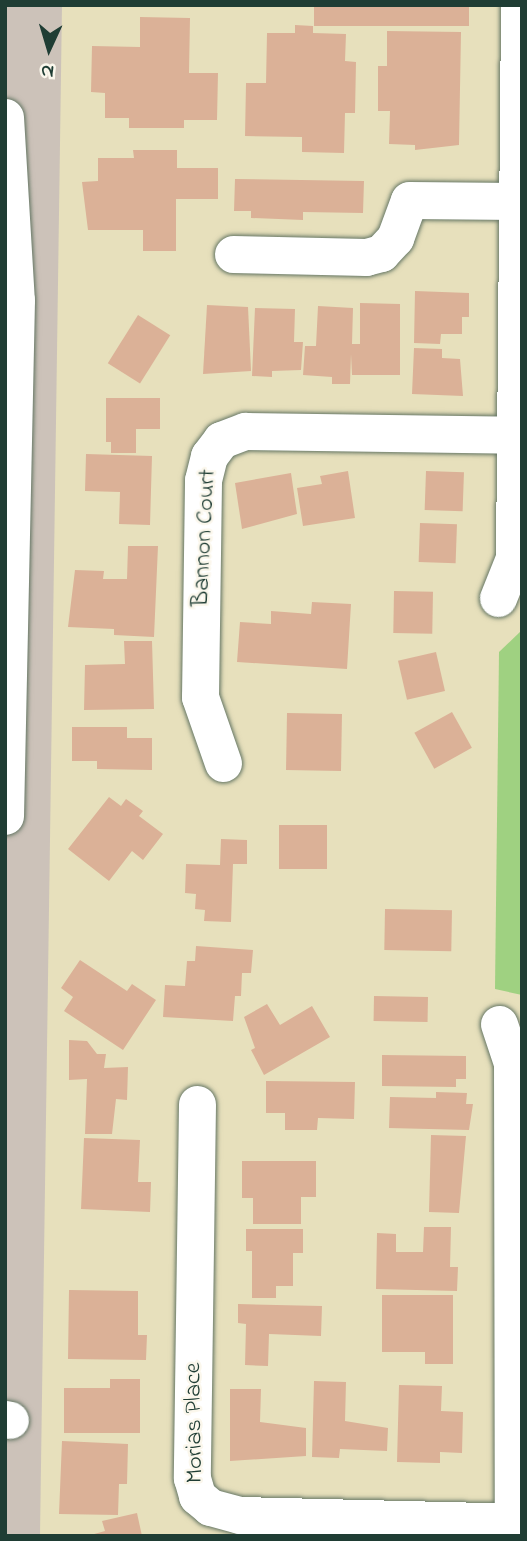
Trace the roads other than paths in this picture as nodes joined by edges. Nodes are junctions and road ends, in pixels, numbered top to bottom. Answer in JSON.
{"nodes":[{"id":1,"x":519,"y":5,"type":"edge"},
{"id":2,"x":5,"y":117,"type":"edge"},
{"id":3,"x":517,"y":201,"type":"junction"},
{"id":4,"x":233,"y":254,"type":"dead end"},
{"id":5,"x":515,"y":435,"type":"junction"},
{"id":6,"x":498,"y":598,"type":"dead end"},
{"id":7,"x":223,"y":763,"type":"dead end"},
{"id":8,"x":5,"y":816,"type":"edge"},
{"id":9,"x":499,"y":1024,"type":"dead end"},
{"id":10,"x":197,"y":1104,"type":"dead end"},
{"id":11,"x":517,"y":1522,"type":"edge"}],
"edges":[{"from":1,"to":3,"type":"street"},
{"from":2,"to":8,"type":"street"},
{"from":3,"to":4,"type":"street"},
{"from":3,"to":5,"type":"street"},
{"from":5,"to":6,"type":"street"},
{"from":5,"to":7,"type":"street","name":"Bannon Court"},
{"from":9,"to":11,"type":"street"},
{"from":10,"to":11,"type":"street","name":"Morias Place"}]}
